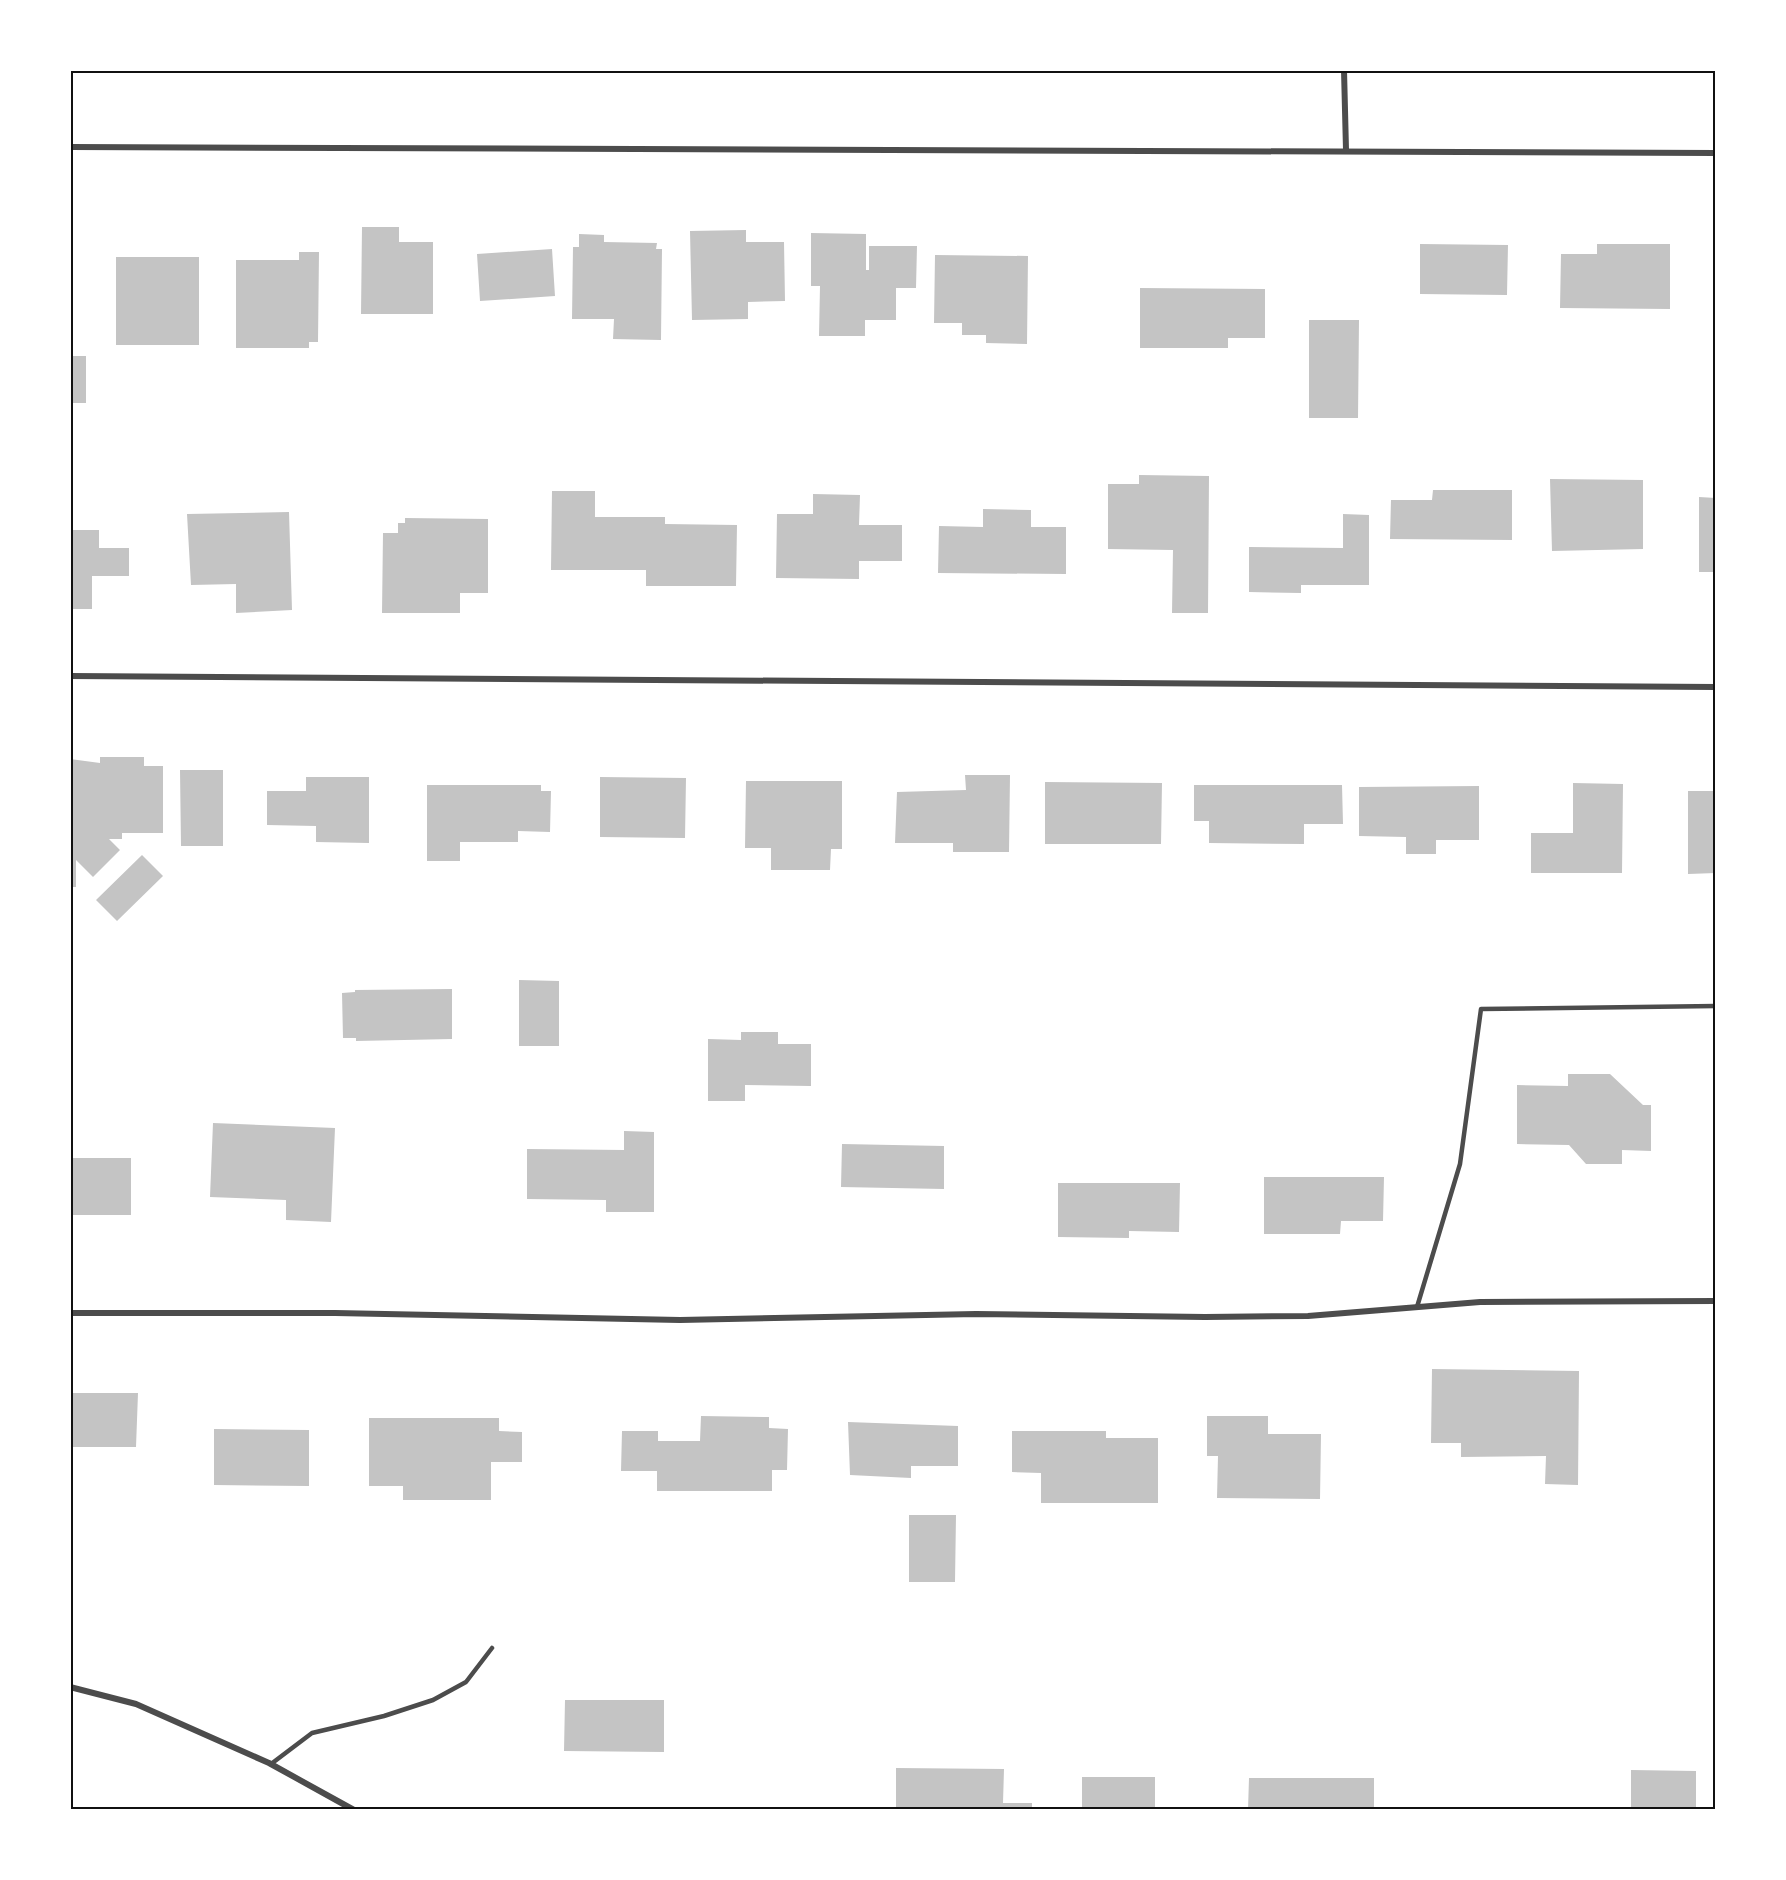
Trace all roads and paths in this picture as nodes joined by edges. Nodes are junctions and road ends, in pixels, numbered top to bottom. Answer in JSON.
{"nodes":[{"id":1,"x":1344,"y":70,"type":"edge"},
{"id":2,"x":70,"y":147,"type":"edge"},
{"id":3,"x":1346,"y":150,"type":"junction"},
{"id":4,"x":1716,"y":153,"type":"edge"},
{"id":5,"x":70,"y":676,"type":"edge"},
{"id":6,"x":1716,"y":687,"type":"edge"},
{"id":7,"x":1716,"y":1006,"type":"edge"},
{"id":8,"x":1716,"y":1301,"type":"edge"},
{"id":9,"x":1417,"y":1307,"type":"junction"},
{"id":10,"x":70,"y":1313,"type":"edge"},
{"id":11,"x":492,"y":1648,"type":"dead end"},
{"id":12,"x":70,"y":1687,"type":"edge"},
{"id":13,"x":271,"y":1764,"type":"junction"},
{"id":14,"x":354,"y":1809,"type":"edge"}],
"edges":[{"from":1,"to":3,"type":"street"},
{"from":2,"to":3,"type":"street"},
{"from":3,"to":4,"type":"street"},
{"from":5,"to":6,"type":"street"},
{"from":7,"to":9,"type":"lane"},
{"from":8,"to":9,"type":"street"},
{"from":9,"to":10,"type":"street"},
{"from":11,"to":13,"type":"lane"},
{"from":12,"to":13,"type":"street"},
{"from":13,"to":14,"type":"street"}]}
